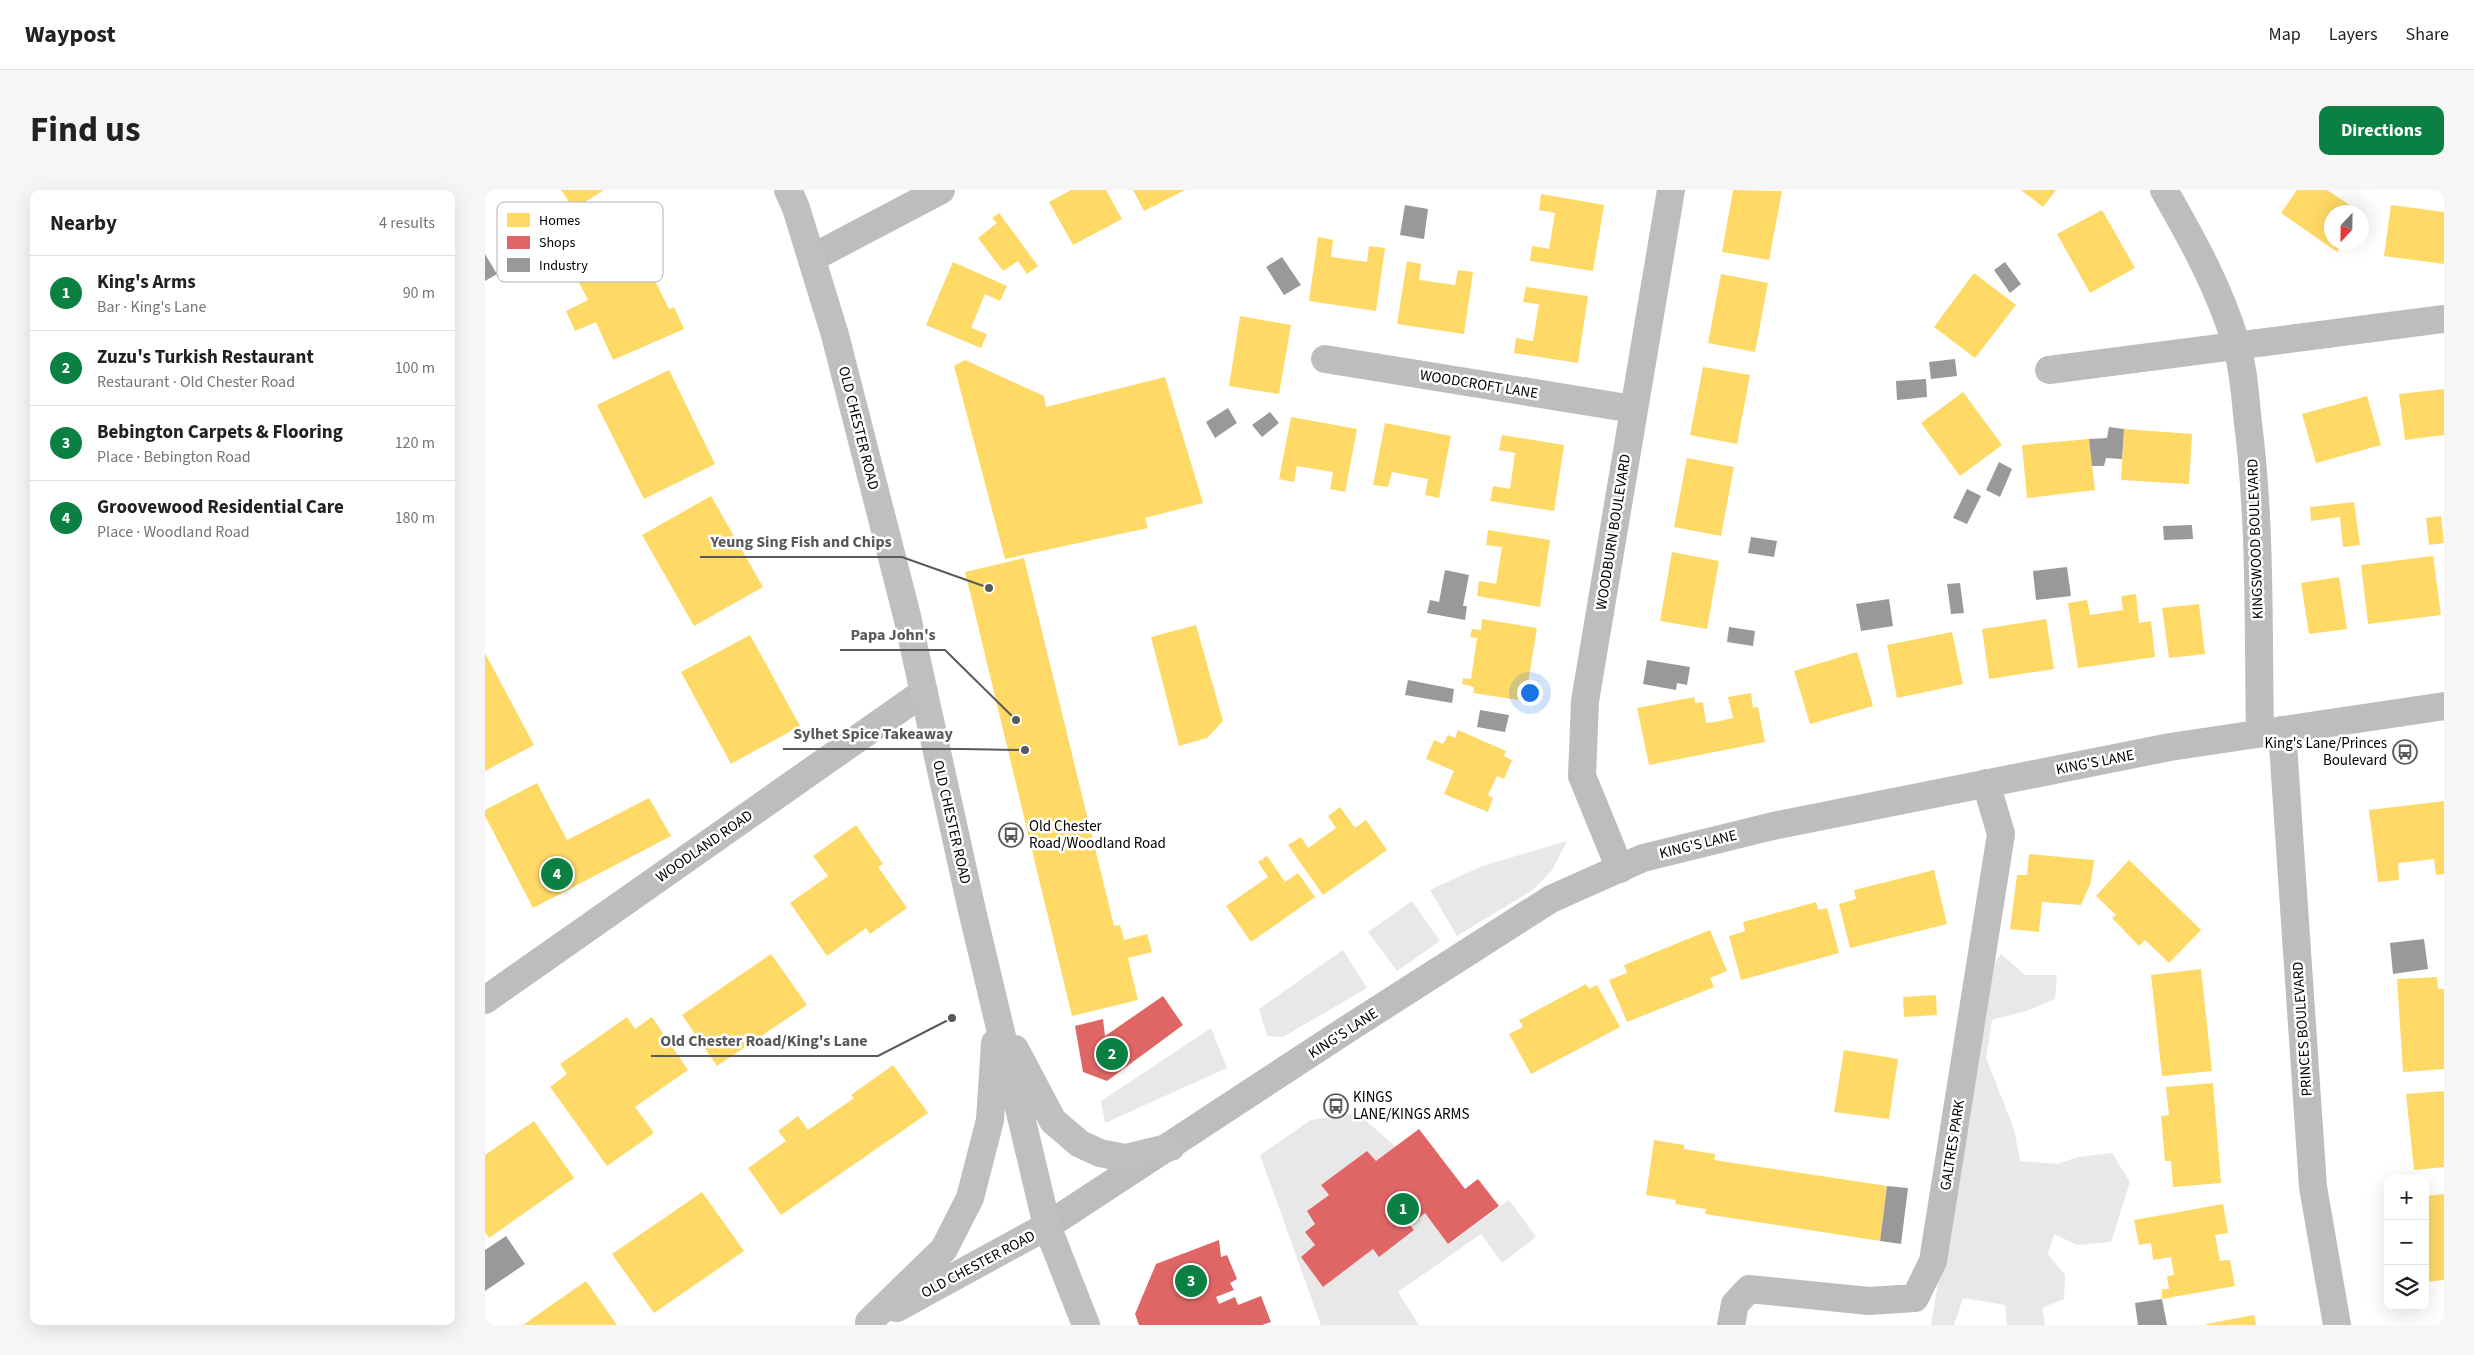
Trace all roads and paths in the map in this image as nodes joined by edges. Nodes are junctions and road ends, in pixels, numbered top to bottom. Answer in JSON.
{"nodes":[{"id":1,"x":788,"y":190,"type":"edge"},
{"id":2,"x":941,"y":190,"type":"edge"},
{"id":3,"x":1671,"y":190,"type":"edge"},
{"id":4,"x":2163,"y":190,"type":"edge"},
{"id":5,"x":812,"y":258,"type":"junction"},
{"id":6,"x":2444,"y":319,"type":"edge"},
{"id":7,"x":2237,"y":346,"type":"junction"},
{"id":8,"x":1325,"y":359,"type":"dead end"},
{"id":9,"x":2049,"y":370,"type":"dead end"},
{"id":10,"x":1633,"y":409,"type":"junction"},
{"id":11,"x":924,"y":692,"type":"junction"},
{"id":12,"x":2444,"y":706,"type":"edge"},
{"id":13,"x":2271,"y":732,"type":"junction"},
{"id":14,"x":1986,"y":783,"type":"junction"},
{"id":15,"x":1620,"y":868,"type":"junction"},
{"id":16,"x":485,"y":1000,"type":"edge"},
{"id":17,"x":997,"y":1014,"type":"junction"},
{"id":18,"x":1171,"y":1147,"type":"junction"},
{"id":19,"x":1047,"y":1226,"type":"junction"},
{"id":20,"x":867,"y":1324,"type":"edge"},
{"id":21,"x":1086,"y":1325,"type":"edge"},
{"id":22,"x":1731,"y":1325,"type":"edge"},
{"id":23,"x":2337,"y":1325,"type":"edge"}],
"edges":[{"from":1,"to":5,"type":"main road","name":"OLD CHESTER ROAD"},
{"from":2,"to":5,"type":"street"},
{"from":3,"to":10,"type":"street","name":"WOODBURN BOULEVARD"},
{"from":4,"to":7,"type":"street","name":"KINGSWOOD BOULEVARD"},
{"from":5,"to":11,"type":"main road","name":"OLD CHESTER ROAD"},
{"from":6,"to":7,"type":"street"},
{"from":7,"to":9,"type":"street"},
{"from":7,"to":13,"type":"street","name":"KINGSWOOD BOULEVARD"},
{"from":8,"to":10,"type":"street","name":"WOODCROFT LANE"},
{"from":10,"to":15,"type":"street","name":"WOODBURN BOULEVARD"},
{"from":11,"to":16,"type":"street","name":"WOODLAND ROAD"},
{"from":11,"to":17,"type":"main road","name":"OLD CHESTER ROAD"},
{"from":12,"to":13,"type":"street","name":"KING'S LANE"},
{"from":13,"to":14,"type":"street","name":"KING'S LANE"},
{"from":13,"to":23,"type":"street","name":"PRINCES BOULEVARD"},
{"from":14,"to":15,"type":"street","name":"KING'S LANE"},
{"from":14,"to":22,"type":"street","name":"GALTRES PARK"},
{"from":15,"to":18,"type":"street","name":"KING'S LANE"},
{"from":17,"to":18,"type":"main road"},
{"from":17,"to":19,"type":"main road","name":"OLD CHESTER ROAD"},
{"from":17,"to":20,"type":"main road"},
{"from":18,"to":19,"type":"street","name":"KING'S LANE"},
{"from":19,"to":20,"type":"main road","name":"OLD CHESTER ROAD"},
{"from":19,"to":21,"type":"main road"}]}
